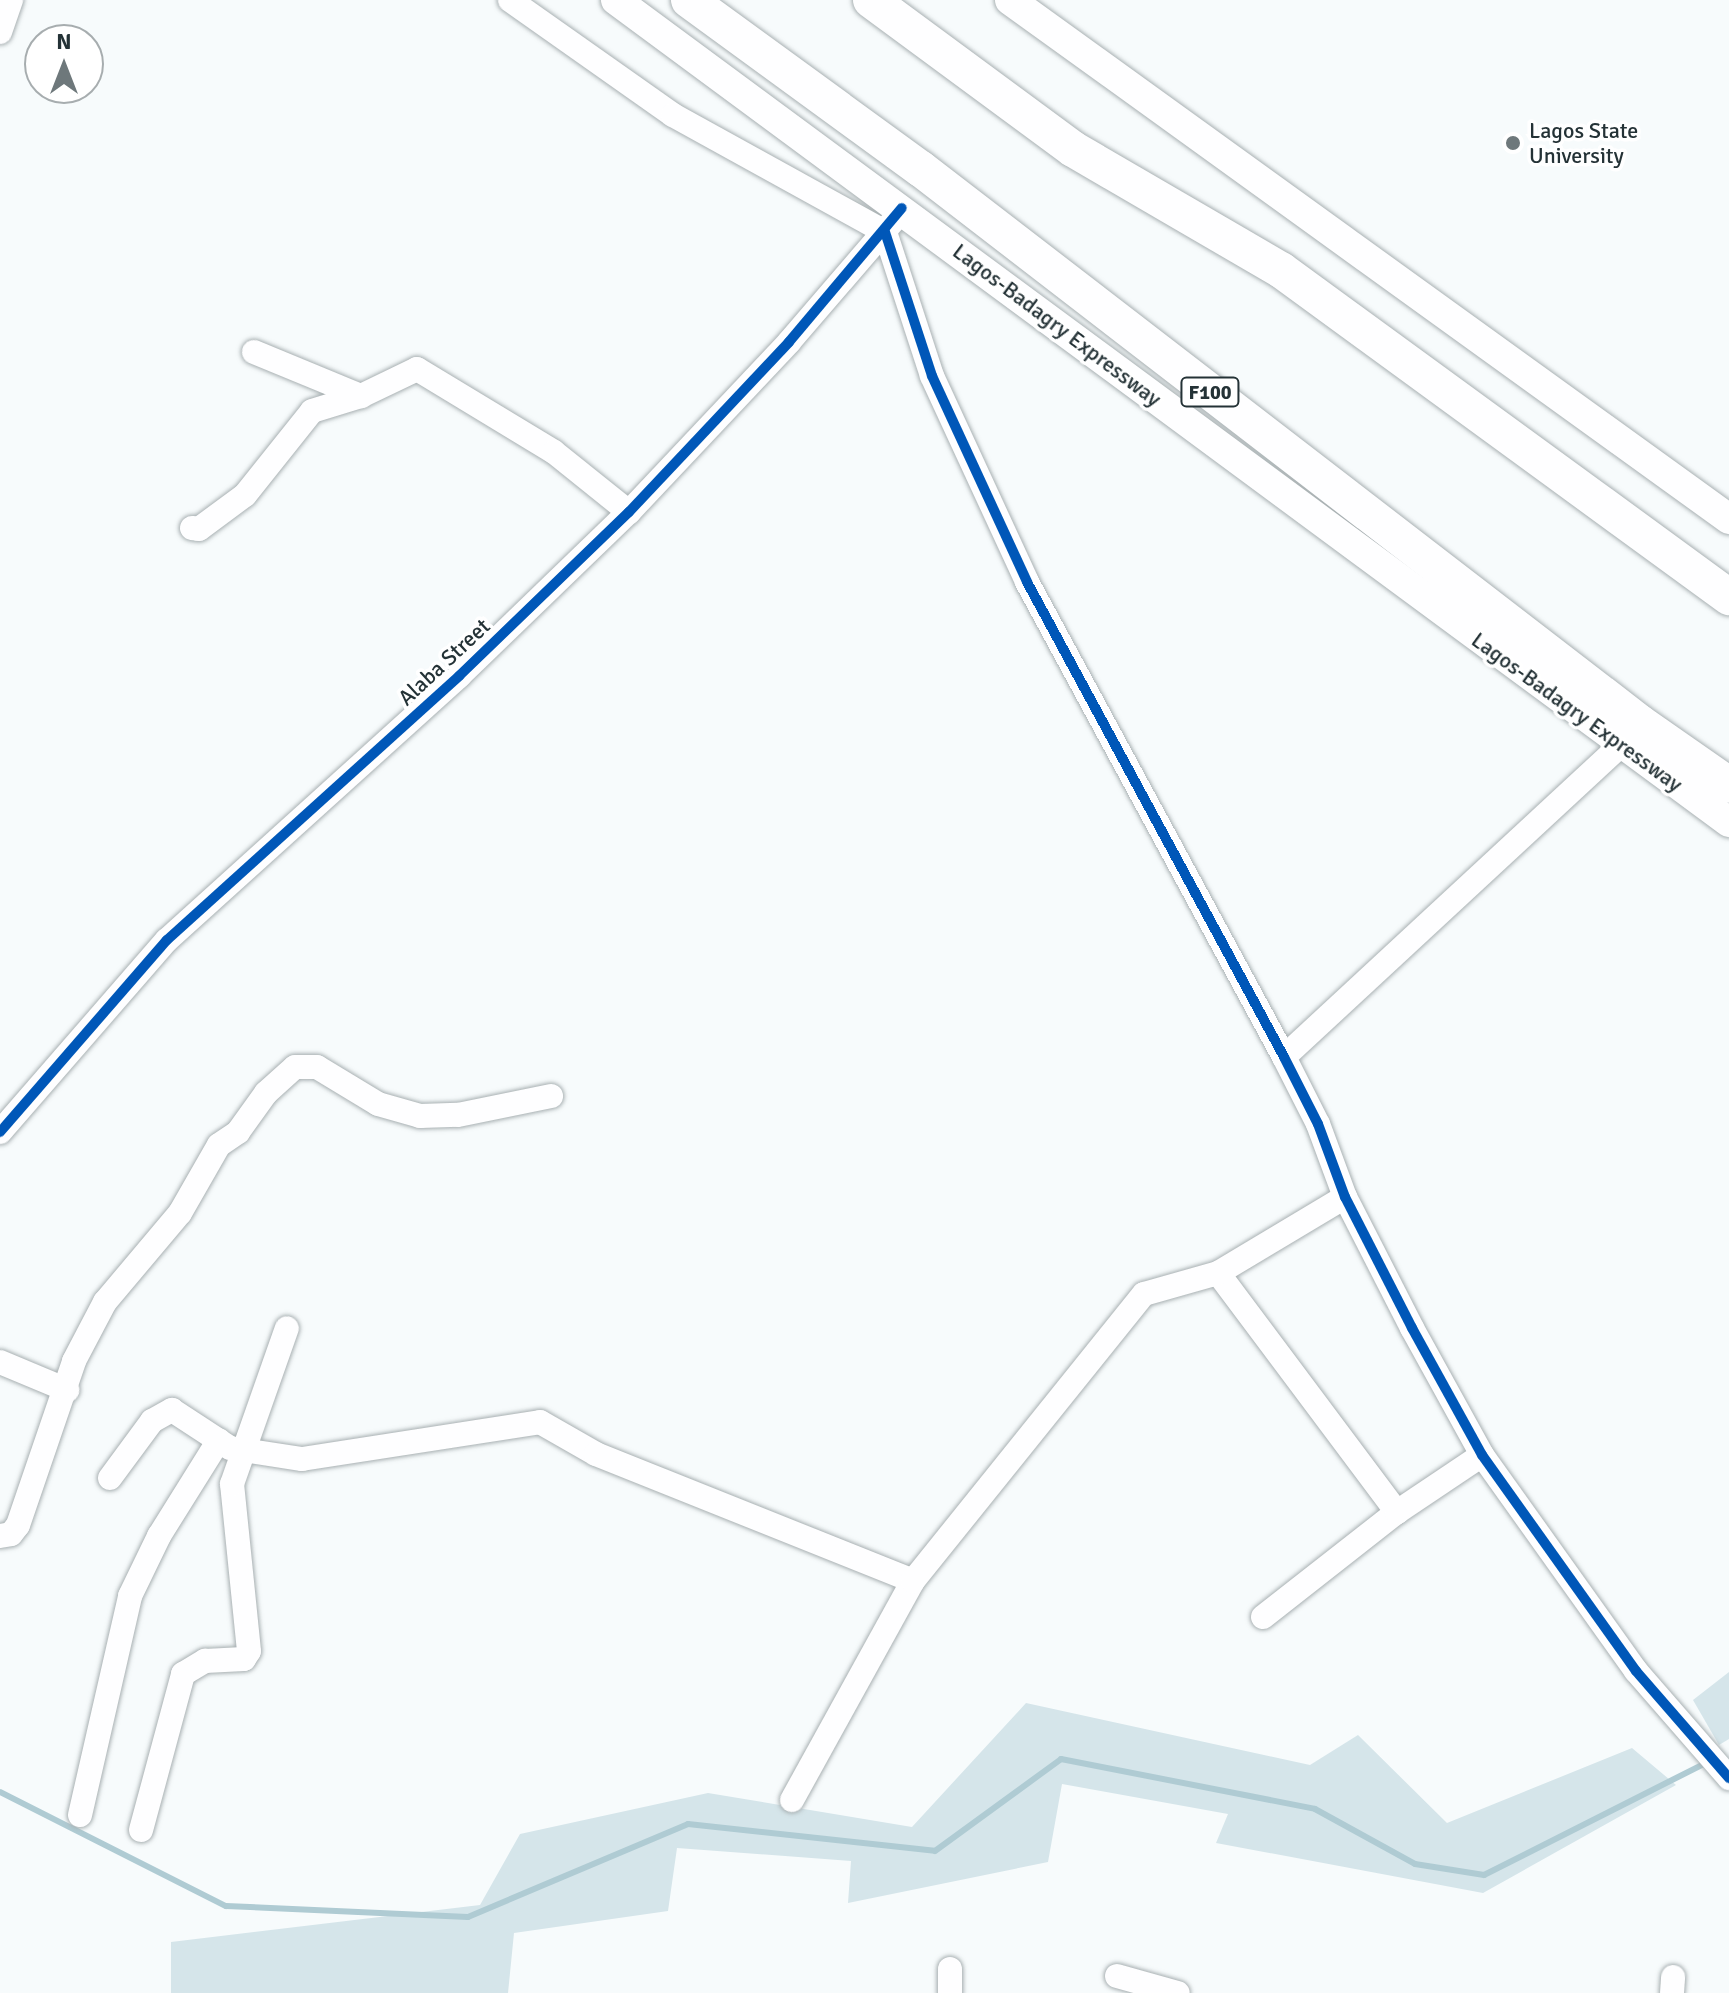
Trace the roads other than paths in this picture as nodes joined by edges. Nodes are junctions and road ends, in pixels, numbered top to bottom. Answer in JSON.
{"nodes":[{"id":1,"x":11,"y":0,"type":"edge"},
{"id":2,"x":510,"y":0,"type":"edge"},
{"id":3,"x":616,"y":0,"type":"edge"},
{"id":4,"x":689,"y":0,"type":"edge"},
{"id":5,"x":871,"y":0,"type":"edge"},
{"id":6,"x":1010,"y":0,"type":"edge"},
{"id":7,"x":0,"y":32,"type":"edge"},
{"id":8,"x":894,"y":220,"type":"junction"},
{"id":9,"x":254,"y":352,"type":"dead end"},
{"id":10,"x":361,"y":396,"type":"junction"},
{"id":11,"x":629,"y":512,"type":"junction"},
{"id":12,"x":1729,"y":519,"type":"edge"},
{"id":13,"x":192,"y":528,"type":"dead end"},
{"id":14,"x":1729,"y":597,"type":"edge"},
{"id":15,"x":1620,"y":746,"type":"junction"},
{"id":16,"x":1729,"y":785,"type":"edge"},
{"id":17,"x":1729,"y":822,"type":"edge"},
{"id":18,"x":1284,"y":1057,"type":"junction"},
{"id":19,"x":551,"y":1096,"type":"dead end"},
{"id":20,"x":0,"y":1132,"type":"edge"},
{"id":21,"x":1345,"y":1197,"type":"junction"},
{"id":22,"x":1218,"y":1273,"type":"junction"},
{"id":23,"x":287,"y":1328,"type":"dead end"},
{"id":24,"x":0,"y":1362,"type":"edge"},
{"id":25,"x":67,"y":1390,"type":"junction"},
{"id":26,"x":230,"y":1445,"type":"junction"},
{"id":27,"x":1482,"y":1455,"type":"junction"},
{"id":28,"x":110,"y":1478,"type":"dead end"},
{"id":29,"x":1397,"y":1512,"type":"junction"},
{"id":30,"x":0,"y":1536,"type":"edge"},
{"id":31,"x":913,"y":1581,"type":"junction"},
{"id":32,"x":1263,"y":1617,"type":"dead end"},
{"id":33,"x":1717,"y":1766,"type":"edge"},
{"id":34,"x":792,"y":1800,"type":"dead end"},
{"id":35,"x":80,"y":1815,"type":"dead end"},
{"id":36,"x":141,"y":1830,"type":"dead end"},
{"id":37,"x":1117,"y":1976,"type":"dead end"},
{"id":38,"x":1178,"y":1993,"type":"edge"}],
"edges":[{"from":1,"to":7,"type":"street"},
{"from":2,"to":8,"type":"street"},
{"from":3,"to":8,"type":"main road","name":"Lagos-Badagry Expressway"},
{"from":4,"to":16,"type":"highway","name":"Lagos-Badagry Expressway","number":"F100"},
{"from":5,"to":14,"type":"highway"},
{"from":6,"to":12,"type":"main road"},
{"from":8,"to":11,"type":"street","name":"Alaba Street"},
{"from":8,"to":15,"type":"main road","name":"Lagos-Badagry Expressway"},
{"from":8,"to":18,"type":"street"},
{"from":9,"to":10,"type":"street"},
{"from":10,"to":11,"type":"street"},
{"from":10,"to":13,"type":"street"},
{"from":11,"to":20,"type":"street","name":"Alaba Street"},
{"from":15,"to":17,"type":"main road","name":"Lagos-Badagry Expressway"},
{"from":15,"to":18,"type":"street"},
{"from":18,"to":21,"type":"street"},
{"from":19,"to":25,"type":"street"},
{"from":21,"to":22,"type":"street"},
{"from":21,"to":27,"type":"street"},
{"from":22,"to":29,"type":"street"},
{"from":22,"to":31,"type":"street"},
{"from":23,"to":26,"type":"street"},
{"from":24,"to":25,"type":"street"},
{"from":25,"to":30,"type":"street"},
{"from":26,"to":28,"type":"street"},
{"from":26,"to":31,"type":"street"},
{"from":26,"to":35,"type":"street"},
{"from":26,"to":36,"type":"street"},
{"from":27,"to":29,"type":"street"},
{"from":27,"to":33,"type":"street"},
{"from":29,"to":32,"type":"street"},
{"from":31,"to":34,"type":"street"},
{"from":37,"to":38,"type":"street"}]}
